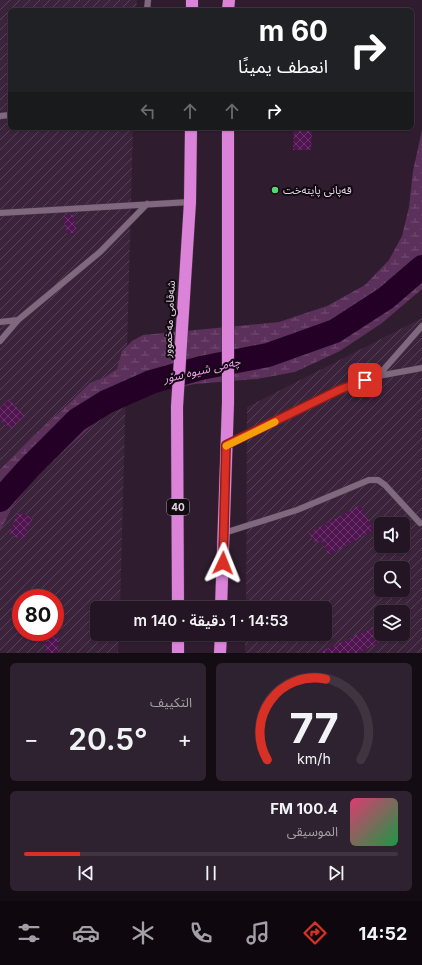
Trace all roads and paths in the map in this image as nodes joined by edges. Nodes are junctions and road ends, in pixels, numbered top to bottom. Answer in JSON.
{"nodes":[{"id":1,"x":189,"y":130,"type":"edge"},
{"id":2,"x":228,"y":130,"type":"edge"},
{"id":3,"x":190,"y":202,"type":"junction"},
{"id":4,"x":147,"y":204,"type":"junction"},
{"id":5,"x":0,"y":213,"type":"edge"},
{"id":6,"x":18,"y":320,"type":"junction"},
{"id":7,"x":0,"y":322,"type":"edge"},
{"id":8,"x":422,"y":326,"type":"edge"},
{"id":9,"x":0,"y":341,"type":"edge"},
{"id":10,"x":422,"y":368,"type":"edge"},
{"id":11,"x":378,"y":376,"type":"junction"},
{"id":12,"x":226,"y":445,"type":"junction"},
{"id":13,"x":420,"y":523,"type":"dead end"},
{"id":14,"x":224,"y":533,"type":"junction"},
{"id":15,"x":178,"y":601,"type":"edge"},
{"id":16,"x":221,"y":601,"type":"edge"},
{"id":17,"x":178,"y":641,"type":"edge"},
{"id":18,"x":220,"y":641,"type":"edge"},
{"id":19,"x":178,"y":653,"type":"edge"},
{"id":20,"x":220,"y":653,"type":"edge"}],
"edges":[{"from":1,"to":3,"type":"highway","name":"شەقامی مەخموور","number":"40"},
{"from":2,"to":12,"type":"highway"},
{"from":3,"to":4,"type":"lane"},
{"from":3,"to":15,"type":"highway","name":"شەقامی مەخموور","number":"40"},
{"from":4,"to":5,"type":"lane"},
{"from":4,"to":6,"type":"lane"},
{"from":6,"to":7,"type":"lane"},
{"from":6,"to":9,"type":"lane"},
{"from":8,"to":11,"type":"lane"},
{"from":10,"to":11,"type":"lane"},
{"from":11,"to":12,"type":"lane"},
{"from":12,"to":14,"type":"highway"},
{"from":13,"to":14,"type":"lane"},
{"from":14,"to":16,"type":"highway"},
{"from":17,"to":19,"type":"highway"},
{"from":18,"to":20,"type":"highway"}]}
